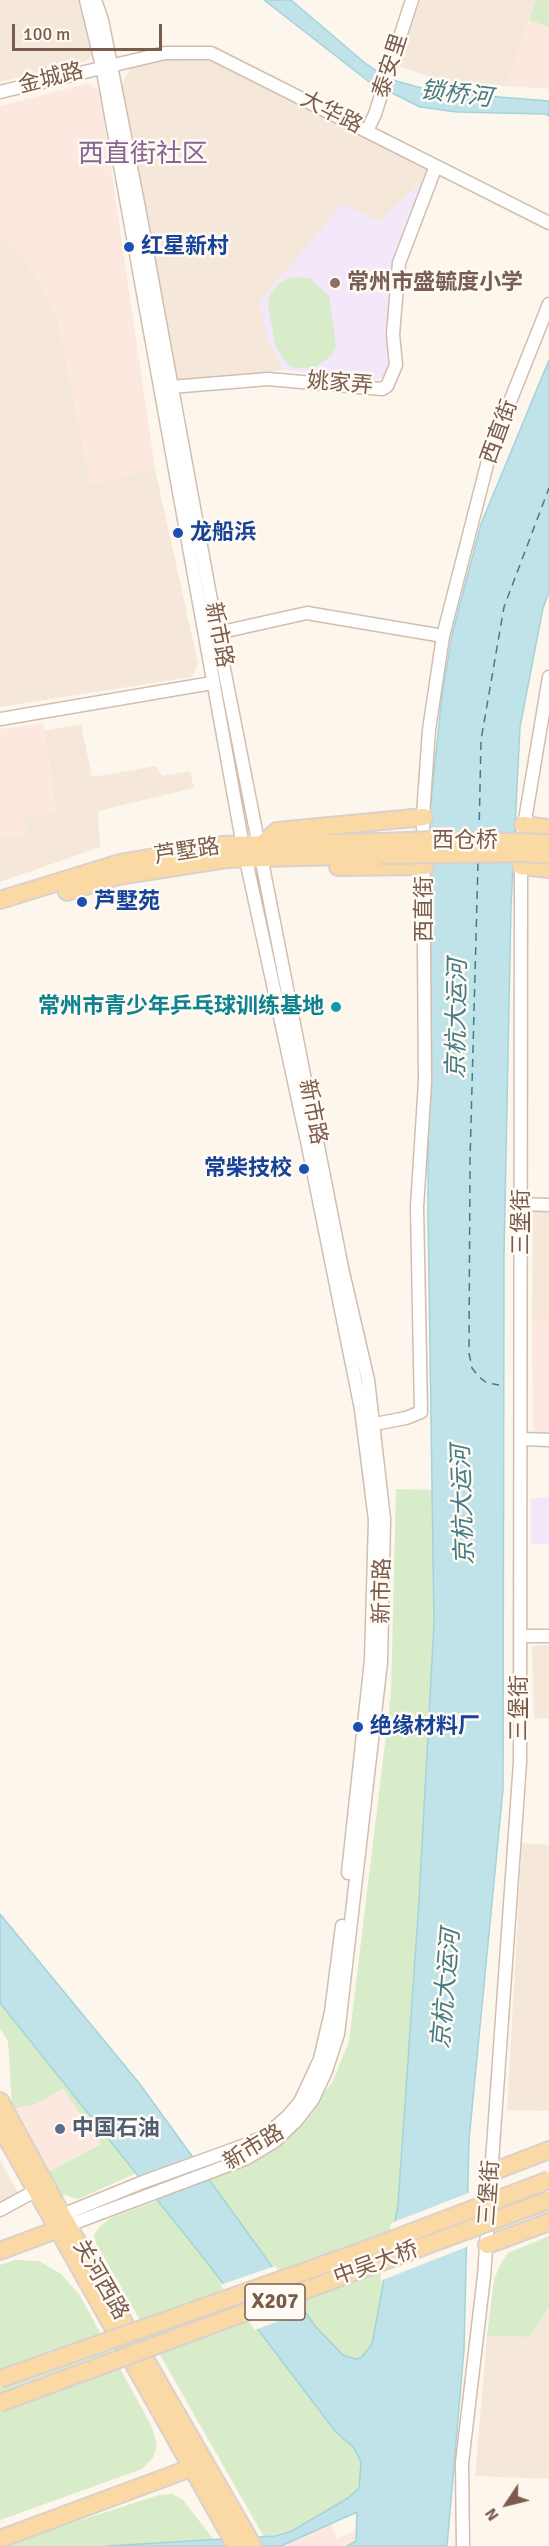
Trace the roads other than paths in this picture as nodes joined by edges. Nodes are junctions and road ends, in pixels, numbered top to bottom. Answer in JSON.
{"nodes":[{"id":1,"x":86,"y":0,"type":"edge"},
{"id":2,"x":95,"y":0,"type":"edge"},
{"id":3,"x":397,"y":0,"type":"edge"},
{"id":4,"x":411,"y":3,"type":"edge"},
{"id":5,"x":106,"y":66,"type":"junction"},
{"id":6,"x":0,"y":92,"type":"edge"},
{"id":7,"x":367,"y":131,"type":"junction"},
{"id":8,"x":436,"y":166,"type":"junction"},
{"id":9,"x":549,"y":223,"type":"edge"},
{"id":10,"x":549,"y":304,"type":"edge"},
{"id":11,"x":171,"y":387,"type":"junction"},
{"id":12,"x":217,"y":633,"type":"junction"},
{"id":13,"x":443,"y":636,"type":"junction"},
{"id":14,"x":549,"y":676,"type":"edge"},
{"id":15,"x":212,"y":683,"type":"junction"},
{"id":16,"x":0,"y":719,"type":"edge"},
{"id":17,"x":424,"y":817,"type":"junction"},
{"id":18,"x":523,"y":825,"type":"junction"},
{"id":19,"x":549,"y":828,"type":"edge"},
{"id":20,"x":549,"y":843,"type":"edge"},
{"id":21,"x":380,"y":848,"type":"junction"},
{"id":22,"x":262,"y":852,"type":"junction"},
{"id":23,"x":244,"y":853,"type":"junction"},
{"id":24,"x":549,"y":855,"type":"edge"},
{"id":25,"x":424,"y":866,"type":"junction"},
{"id":26,"x":520,"y":866,"type":"junction"},
{"id":27,"x":549,"y":869,"type":"edge"},
{"id":28,"x":0,"y":900,"type":"edge"},
{"id":29,"x":0,"y":912,"type":"edge"},
{"id":30,"x":523,"y":1204,"type":"junction"},
{"id":31,"x":549,"y":1205,"type":"edge"},
{"id":32,"x":375,"y":1424,"type":"junction"},
{"id":33,"x":522,"y":1439,"type":"junction"},
{"id":34,"x":549,"y":1440,"type":"edge"},
{"id":35,"x":521,"y":1636,"type":"junction"},
{"id":36,"x":549,"y":1636,"type":"edge"},
{"id":37,"x":0,"y":2101,"type":"edge"},
{"id":38,"x":0,"y":2126,"type":"edge"},
{"id":39,"x":549,"y":2150,"type":"edge"},
{"id":40,"x":492,"y":2172,"type":"junction"},
{"id":41,"x":549,"y":2180,"type":"edge"},
{"id":42,"x":35,"y":2191,"type":"junction"},
{"id":43,"x":549,"y":2200,"type":"edge"},
{"id":44,"x":0,"y":2210,"type":"edge"},
{"id":45,"x":60,"y":2222,"type":"junction"},
{"id":46,"x":549,"y":2222,"type":"edge"},
{"id":47,"x":0,"y":2239,"type":"edge"},
{"id":48,"x":487,"y":2245,"type":"junction"},
{"id":49,"x":0,"y":2251,"type":"edge"},
{"id":50,"x":204,"y":2308,"type":"junction"},
{"id":51,"x":209,"y":2326,"type":"junction"},
{"id":52,"x":0,"y":2370,"type":"edge"},
{"id":53,"x":0,"y":2379,"type":"edge"},
{"id":54,"x":0,"y":2403,"type":"edge"},
{"id":55,"x":0,"y":2413,"type":"edge"},
{"id":56,"x":193,"y":2463,"type":"junction"},
{"id":57,"x":0,"y":2530,"type":"edge"},
{"id":58,"x":236,"y":2536,"type":"edge"},
{"id":59,"x":0,"y":2539,"type":"edge"},
{"id":60,"x":253,"y":2546,"type":"edge"},
{"id":61,"x":463,"y":2546,"type":"edge"}],
"edges":[{"from":1,"to":5,"type":"street","name":"新市路"},
{"from":2,"to":5,"type":"street","name":"新市路"},
{"from":3,"to":4,"type":"street"},
{"from":4,"to":7,"type":"street","name":"泰安里"},
{"from":5,"to":6,"type":"street","name":"金城路"},
{"from":5,"to":7,"type":"street","name":"大华路"},
{"from":5,"to":11,"type":"street","name":"新市路"},
{"from":5,"to":15,"type":"street","name":"新市路"},
{"from":7,"to":8,"type":"street","name":"大华路"},
{"from":8,"to":9,"type":"street","name":"大华路"},
{"from":8,"to":11,"type":"street","name":"姚家弄"},
{"from":10,"to":13,"type":"street","name":"西直街"},
{"from":11,"to":12,"type":"street","name":"新市路"},
{"from":12,"to":13,"type":"street"},
{"from":12,"to":22,"type":"street","name":"新市路"},
{"from":13,"to":17,"type":"street","name":"西直街"},
{"from":14,"to":18,"type":"street","name":"三堡街"},
{"from":15,"to":16,"type":"street"},
{"from":15,"to":23,"type":"street","name":"新市路"},
{"from":17,"to":22,"type":"main road"},
{"from":17,"to":25,"type":"street","name":"西直街"},
{"from":18,"to":19,"type":"main road"},
{"from":18,"to":26,"type":"street","name":"三堡街"},
{"from":20,"to":21,"type":"main road","name":"西仓桥","bridge":true},
{"from":21,"to":22,"type":"main road","name":"芦墅路"},
{"from":21,"to":24,"type":"main road","name":"西仓桥","bridge":true},
{"from":22,"to":23,"type":"main road","name":"芦墅路"},
{"from":22,"to":25,"type":"main road"},
{"from":22,"to":32,"type":"street","name":"新市路"},
{"from":23,"to":28,"type":"main road","name":"芦墅路"},
{"from":23,"to":29,"type":"main road","name":"芦墅路"},
{"from":23,"to":45,"type":"street","name":"新市路"},
{"from":25,"to":32,"type":"street","name":"西直街"},
{"from":26,"to":27,"type":"main road"},
{"from":26,"to":30,"type":"street","name":"三堡街"},
{"from":30,"to":31,"type":"street"},
{"from":30,"to":33,"type":"street","name":"三堡街"},
{"from":32,"to":45,"type":"street","name":"新市路"},
{"from":33,"to":34,"type":"street"},
{"from":33,"to":35,"type":"street","name":"三堡街"},
{"from":35,"to":36,"type":"street"},
{"from":35,"to":40,"type":"street","name":"三堡街"},
{"from":37,"to":45,"type":"main road","name":"关河西路"},
{"from":38,"to":42,"type":"main road","name":"关河西路"},
{"from":39,"to":40,"type":"main road"},
{"from":40,"to":48,"type":"street","name":"三堡街"},
{"from":41,"to":50,"type":"main road","name":"中吴大桥","number":"X207","bridge":true},
{"from":42,"to":44,"type":"street"},
{"from":42,"to":45,"type":"main road","name":"关河西路"},
{"from":43,"to":51,"type":"main road","name":"中吴大桥","number":"X207","bridge":true},
{"from":45,"to":47,"type":"main road"},
{"from":45,"to":49,"type":"main road"},
{"from":45,"to":56,"type":"main road","name":"关河西路"},
{"from":46,"to":48,"type":"main road"},
{"from":48,"to":61,"type":"street","name":"三堡街"},
{"from":50,"to":52,"type":"main road","bridge":true},
{"from":50,"to":53,"type":"main road","name":"中吴大桥","number":"X207","bridge":true},
{"from":51,"to":54,"type":"main road","name":"中吴大桥","number":"X207","bridge":true},
{"from":51,"to":55,"type":"main road","bridge":true},
{"from":56,"to":57,"type":"main road"},
{"from":56,"to":58,"type":"main road","name":"关河西路"},
{"from":56,"to":59,"type":"main road"},
{"from":58,"to":60,"type":"main road","name":"关河西路"}]}
